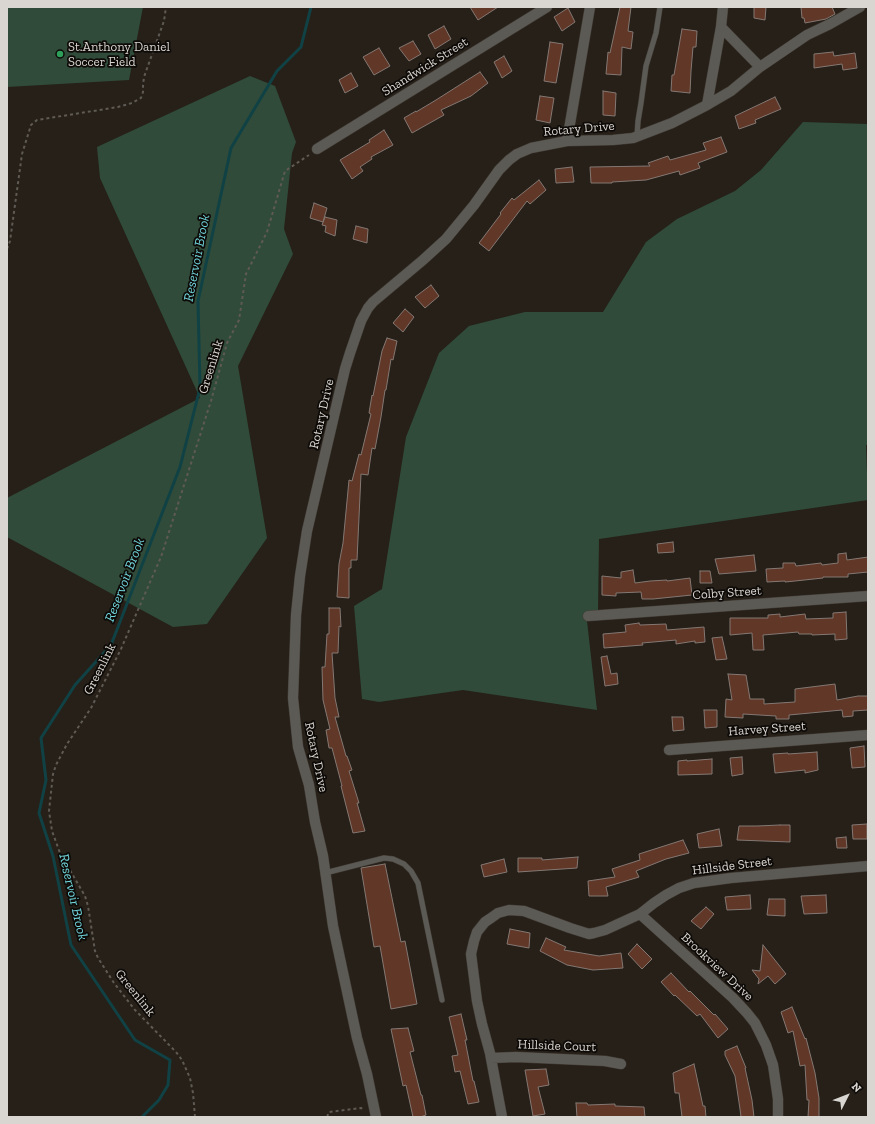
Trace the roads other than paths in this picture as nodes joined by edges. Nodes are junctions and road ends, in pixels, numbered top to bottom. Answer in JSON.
{"nodes":[{"id":1,"x":547,"y":7,"type":"edge"},
{"id":2,"x":590,"y":7,"type":"edge"},
{"id":3,"x":660,"y":7,"type":"edge"},
{"id":4,"x":723,"y":7,"type":"edge"},
{"id":5,"x":858,"y":8,"type":"edge"},
{"id":6,"x":721,"y":27,"type":"junction"},
{"id":7,"x":760,"y":67,"type":"junction"},
{"id":8,"x":707,"y":105,"type":"junction"},
{"id":9,"x":637,"y":136,"type":"junction"},
{"id":10,"x":567,"y":141,"type":"junction"},
{"id":11,"x":317,"y":149,"type":"road end"},
{"id":12,"x":868,"y":596,"type":"edge"},
{"id":13,"x":588,"y":616,"type":"dead end"},
{"id":14,"x":868,"y":735,"type":"edge"},
{"id":15,"x":669,"y":750,"type":"dead end"},
{"id":16,"x":868,"y":866,"type":"edge"},
{"id":17,"x":325,"y":873,"type":"junction"},
{"id":18,"x":640,"y":914,"type":"junction"},
{"id":19,"x":442,"y":1000,"type":"dead end"},
{"id":20,"x":491,"y":1058,"type":"junction"},
{"id":21,"x":621,"y":1064,"type":"dead end"},
{"id":22,"x":371,"y":1114,"type":"edge"},
{"id":23,"x":502,"y":1117,"type":"edge"},
{"id":24,"x":778,"y":1117,"type":"edge"}],
"edges":[{"from":1,"to":11,"type":"street","name":"Shandwick Street"},
{"from":2,"to":10,"type":"street"},
{"from":3,"to":9,"type":"lane"},
{"from":4,"to":6,"type":"street"},
{"from":5,"to":7,"type":"street","name":"Rotary Drive"},
{"from":6,"to":7,"type":"street"},
{"from":6,"to":8,"type":"street"},
{"from":7,"to":8,"type":"street","name":"Rotary Drive"},
{"from":8,"to":9,"type":"street","name":"Rotary Drive"},
{"from":9,"to":10,"type":"street","name":"Rotary Drive"},
{"from":10,"to":17,"type":"street","name":"Rotary Drive"},
{"from":12,"to":13,"type":"street","name":"Colby Street"},
{"from":14,"to":15,"type":"street","name":"Harvey Street"},
{"from":16,"to":18,"type":"street","name":"Hillside Street"},
{"from":17,"to":19,"type":"lane"},
{"from":17,"to":22,"type":"street","name":"Rotary Drive"},
{"from":18,"to":20,"type":"street","name":"Hillside Street"},
{"from":18,"to":24,"type":"street","name":"Brookview Drive"},
{"from":20,"to":21,"type":"street","name":"Hillside Court"},
{"from":20,"to":23,"type":"street","name":"Hillside Street"}]}
